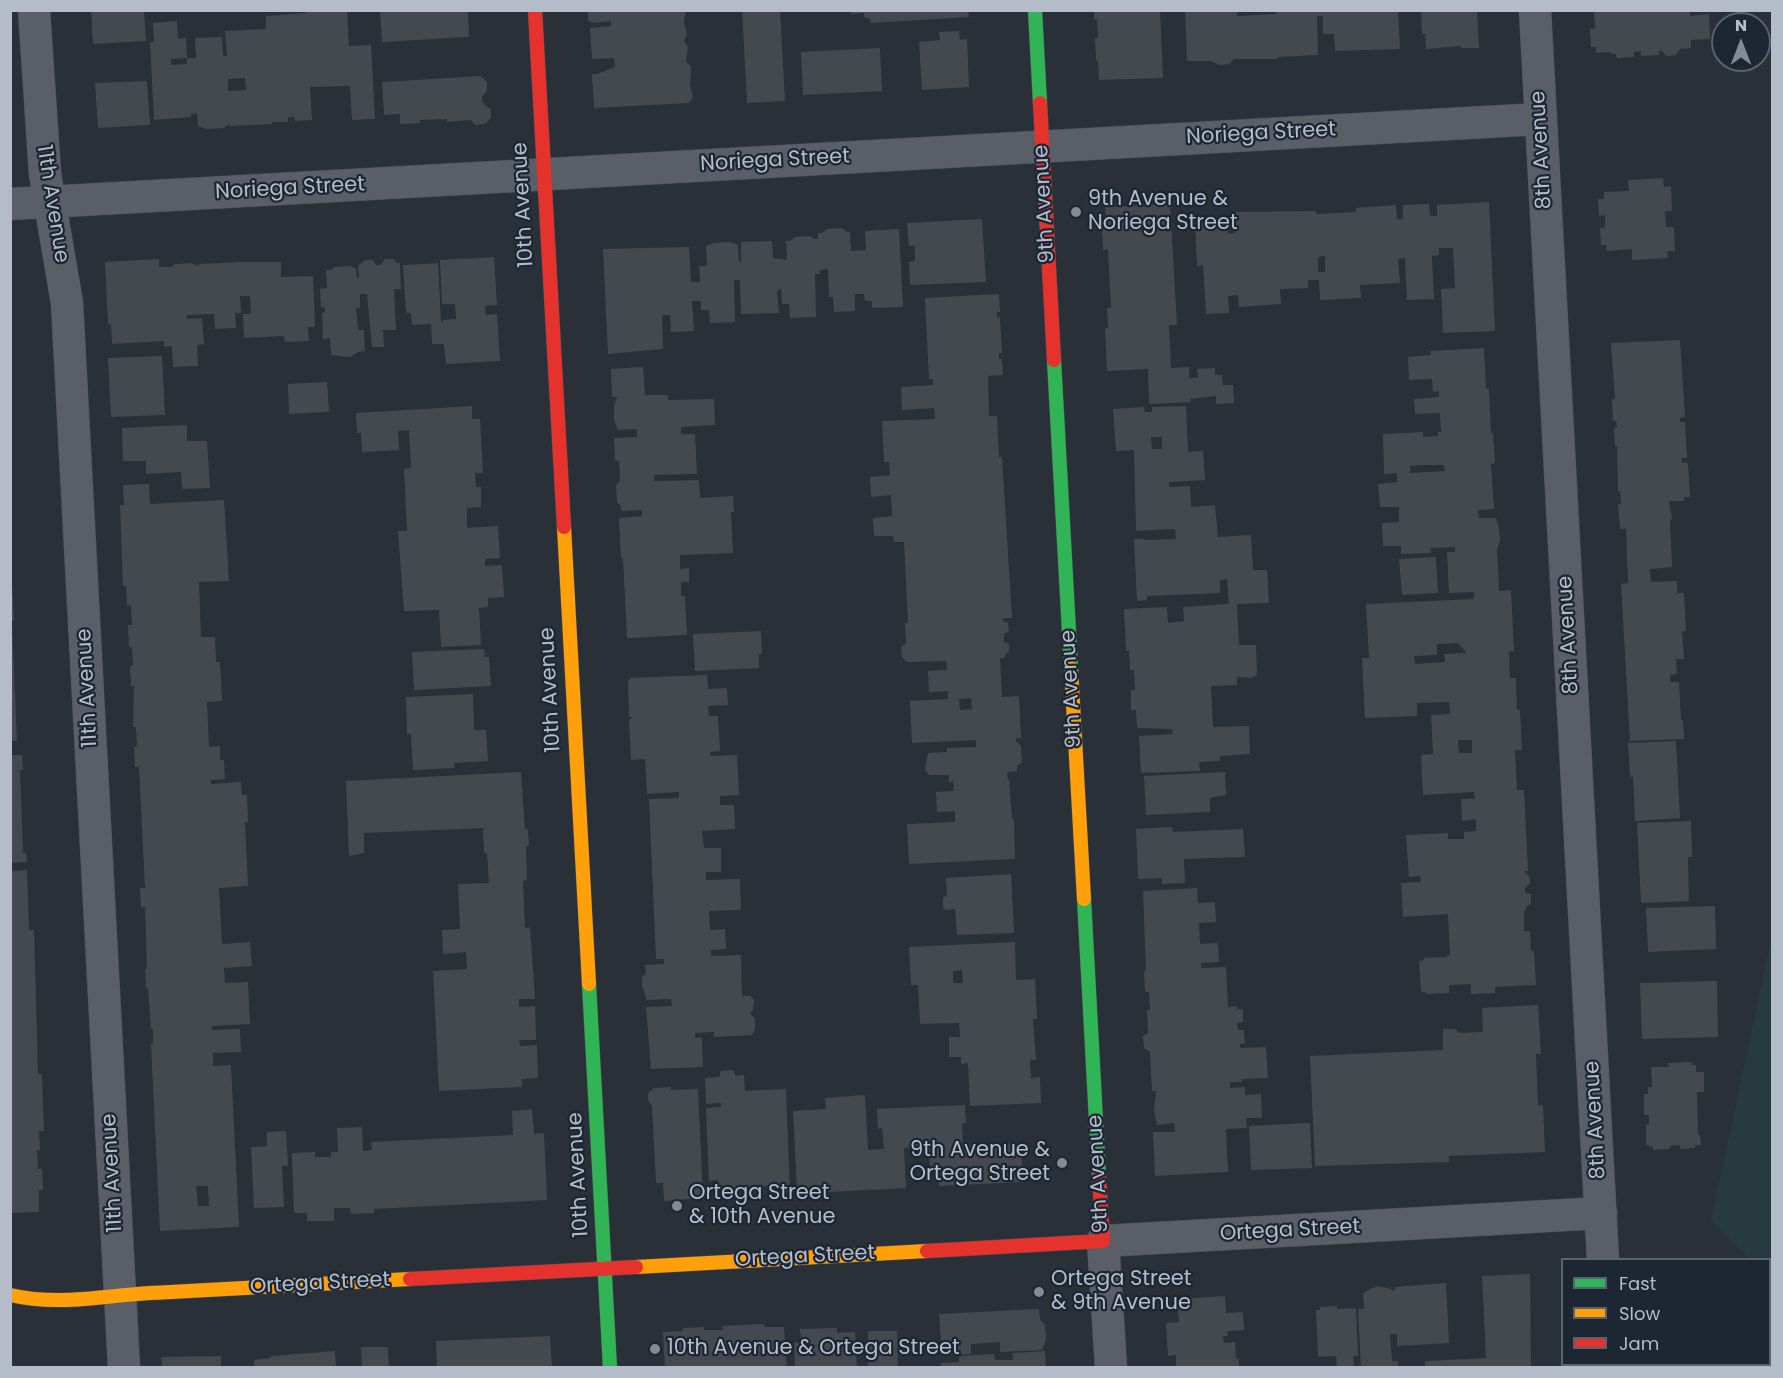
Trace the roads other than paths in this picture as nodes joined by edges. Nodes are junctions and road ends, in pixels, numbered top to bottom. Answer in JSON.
{"nodes":[{"id":1,"x":34,"y":10,"type":"edge"},
{"id":2,"x":535,"y":10,"type":"edge"},
{"id":3,"x":1035,"y":10,"type":"edge"},
{"id":4,"x":1534,"y":10,"type":"edge"},
{"id":5,"x":1540,"y":119,"type":"junction"},
{"id":6,"x":1042,"y":147,"type":"junction"},
{"id":7,"x":544,"y":174,"type":"junction"},
{"id":8,"x":50,"y":202,"type":"junction"},
{"id":9,"x":10,"y":204,"type":"edge"},
{"id":10,"x":1601,"y":1213,"type":"junction"},
{"id":11,"x":1103,"y":1241,"type":"junction"},
{"id":12,"x":1603,"y":1258,"type":"edge"},
{"id":13,"x":605,"y":1268,"type":"junction"},
{"id":14,"x":120,"y":1294,"type":"junction"},
{"id":15,"x":10,"y":1295,"type":"edge"},
{"id":16,"x":124,"y":1368,"type":"edge"},
{"id":17,"x":610,"y":1368,"type":"edge"},
{"id":18,"x":1111,"y":1368,"type":"edge"}],
"edges":[{"from":1,"to":8,"type":"street","name":"11th Avenue"},
{"from":2,"to":7,"type":"street","name":"10th Avenue"},
{"from":3,"to":6,"type":"street","name":"9th Avenue"},
{"from":4,"to":5,"type":"street","name":"8th Avenue"},
{"from":5,"to":6,"type":"street","name":"Noriega Street"},
{"from":5,"to":10,"type":"street","name":"8th Avenue"},
{"from":6,"to":7,"type":"street","name":"Noriega Street"},
{"from":6,"to":11,"type":"street","name":"9th Avenue"},
{"from":7,"to":8,"type":"street","name":"Noriega Street"},
{"from":7,"to":13,"type":"street","name":"10th Avenue"},
{"from":8,"to":9,"type":"street","name":"Noriega Street"},
{"from":8,"to":14,"type":"street","name":"11th Avenue"},
{"from":10,"to":11,"type":"street","name":"Ortega Street"},
{"from":10,"to":12,"type":"street","name":"8th Avenue"},
{"from":11,"to":13,"type":"street","name":"Ortega Street"},
{"from":11,"to":18,"type":"street","name":"9th Avenue"},
{"from":13,"to":14,"type":"street","name":"Ortega Street"},
{"from":13,"to":17,"type":"street","name":"10th Avenue"},
{"from":14,"to":15,"type":"street","name":"Ortega Street"},
{"from":14,"to":16,"type":"street","name":"11th Avenue"}]}
